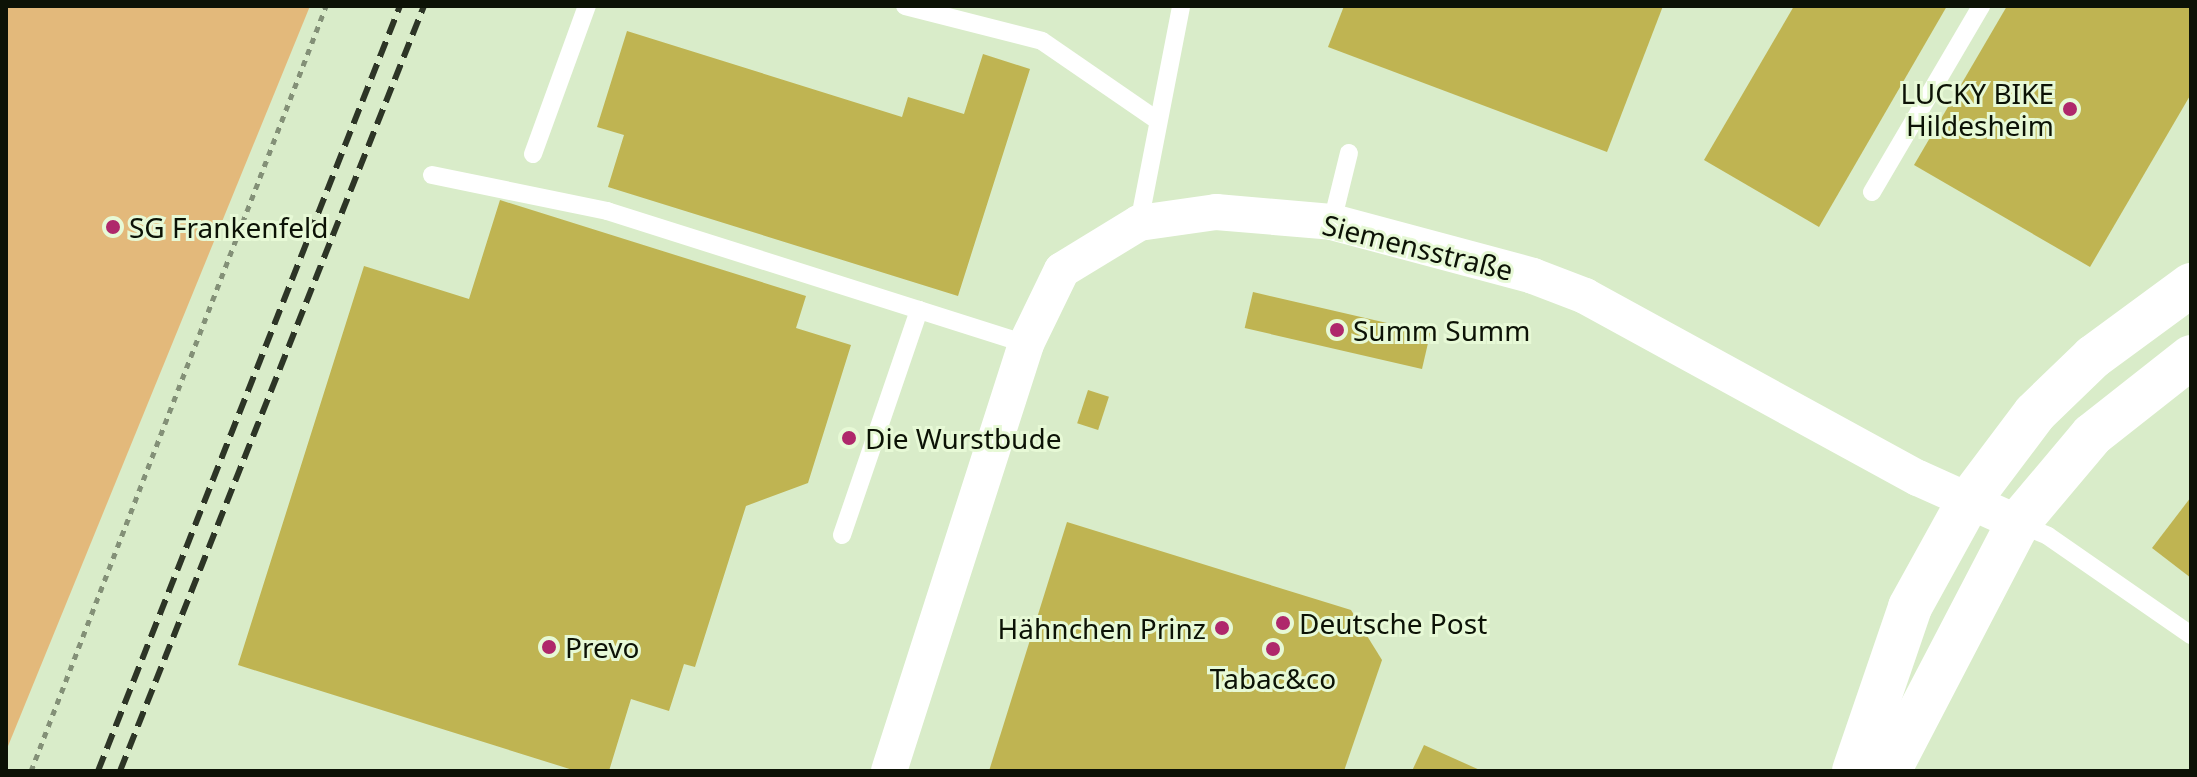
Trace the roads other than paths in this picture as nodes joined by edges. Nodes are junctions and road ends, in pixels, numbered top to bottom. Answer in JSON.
{"nodes":[{"id":1,"x":587,"y":6,"type":"edge"},
{"id":2,"x":905,"y":6,"type":"edge"},
{"id":3,"x":1181,"y":6,"type":"edge"},
{"id":4,"x":1981,"y":6,"type":"edge"},
{"id":5,"x":1157,"y":120,"type":"junction"},
{"id":6,"x":1349,"y":153,"type":"dead end"},
{"id":7,"x":533,"y":154,"type":"dead end"},
{"id":8,"x":432,"y":175,"type":"dead end"},
{"id":9,"x":1872,"y":192,"type":"dead end"},
{"id":10,"x":1332,"y":222,"type":"junction"},
{"id":11,"x":1139,"y":223,"type":"junction"},
{"id":12,"x":2191,"y":285,"type":"edge"},
{"id":13,"x":919,"y":310,"type":"junction"},
{"id":14,"x":1026,"y":344,"type":"junction"},
{"id":15,"x":2191,"y":357,"type":"edge"},
{"id":16,"x":1968,"y":502,"type":"junction"},
{"id":17,"x":2018,"y":523,"type":"junction"},
{"id":18,"x":842,"y":535,"type":"dead end"},
{"id":19,"x":2191,"y":635,"type":"edge"},
{"id":20,"x":889,"y":771,"type":"edge"},
{"id":21,"x":1854,"y":771,"type":"edge"},
{"id":22,"x":1889,"y":771,"type":"edge"}],
"edges":[{"from":1,"to":7,"type":"lane"},
{"from":2,"to":5,"type":"lane"},
{"from":3,"to":5,"type":"lane"},
{"from":4,"to":9,"type":"lane"},
{"from":5,"to":11,"type":"lane"},
{"from":6,"to":10,"type":"lane"},
{"from":8,"to":13,"type":"lane"},
{"from":10,"to":11,"type":"street","name":"Siemensstraße"},
{"from":10,"to":16,"type":"street","name":"Siemensstraße"},
{"from":11,"to":14,"type":"street","name":"Siemensstraße"},
{"from":12,"to":16,"type":"street"},
{"from":13,"to":14,"type":"lane"},
{"from":13,"to":18,"type":"lane"},
{"from":14,"to":20,"type":"street","name":"Siemensstraße"},
{"from":15,"to":17,"type":"street"},
{"from":16,"to":17,"type":"street","name":"Siemensstraße"},
{"from":16,"to":21,"type":"street"},
{"from":17,"to":19,"type":"lane"},
{"from":17,"to":22,"type":"street"}]}
